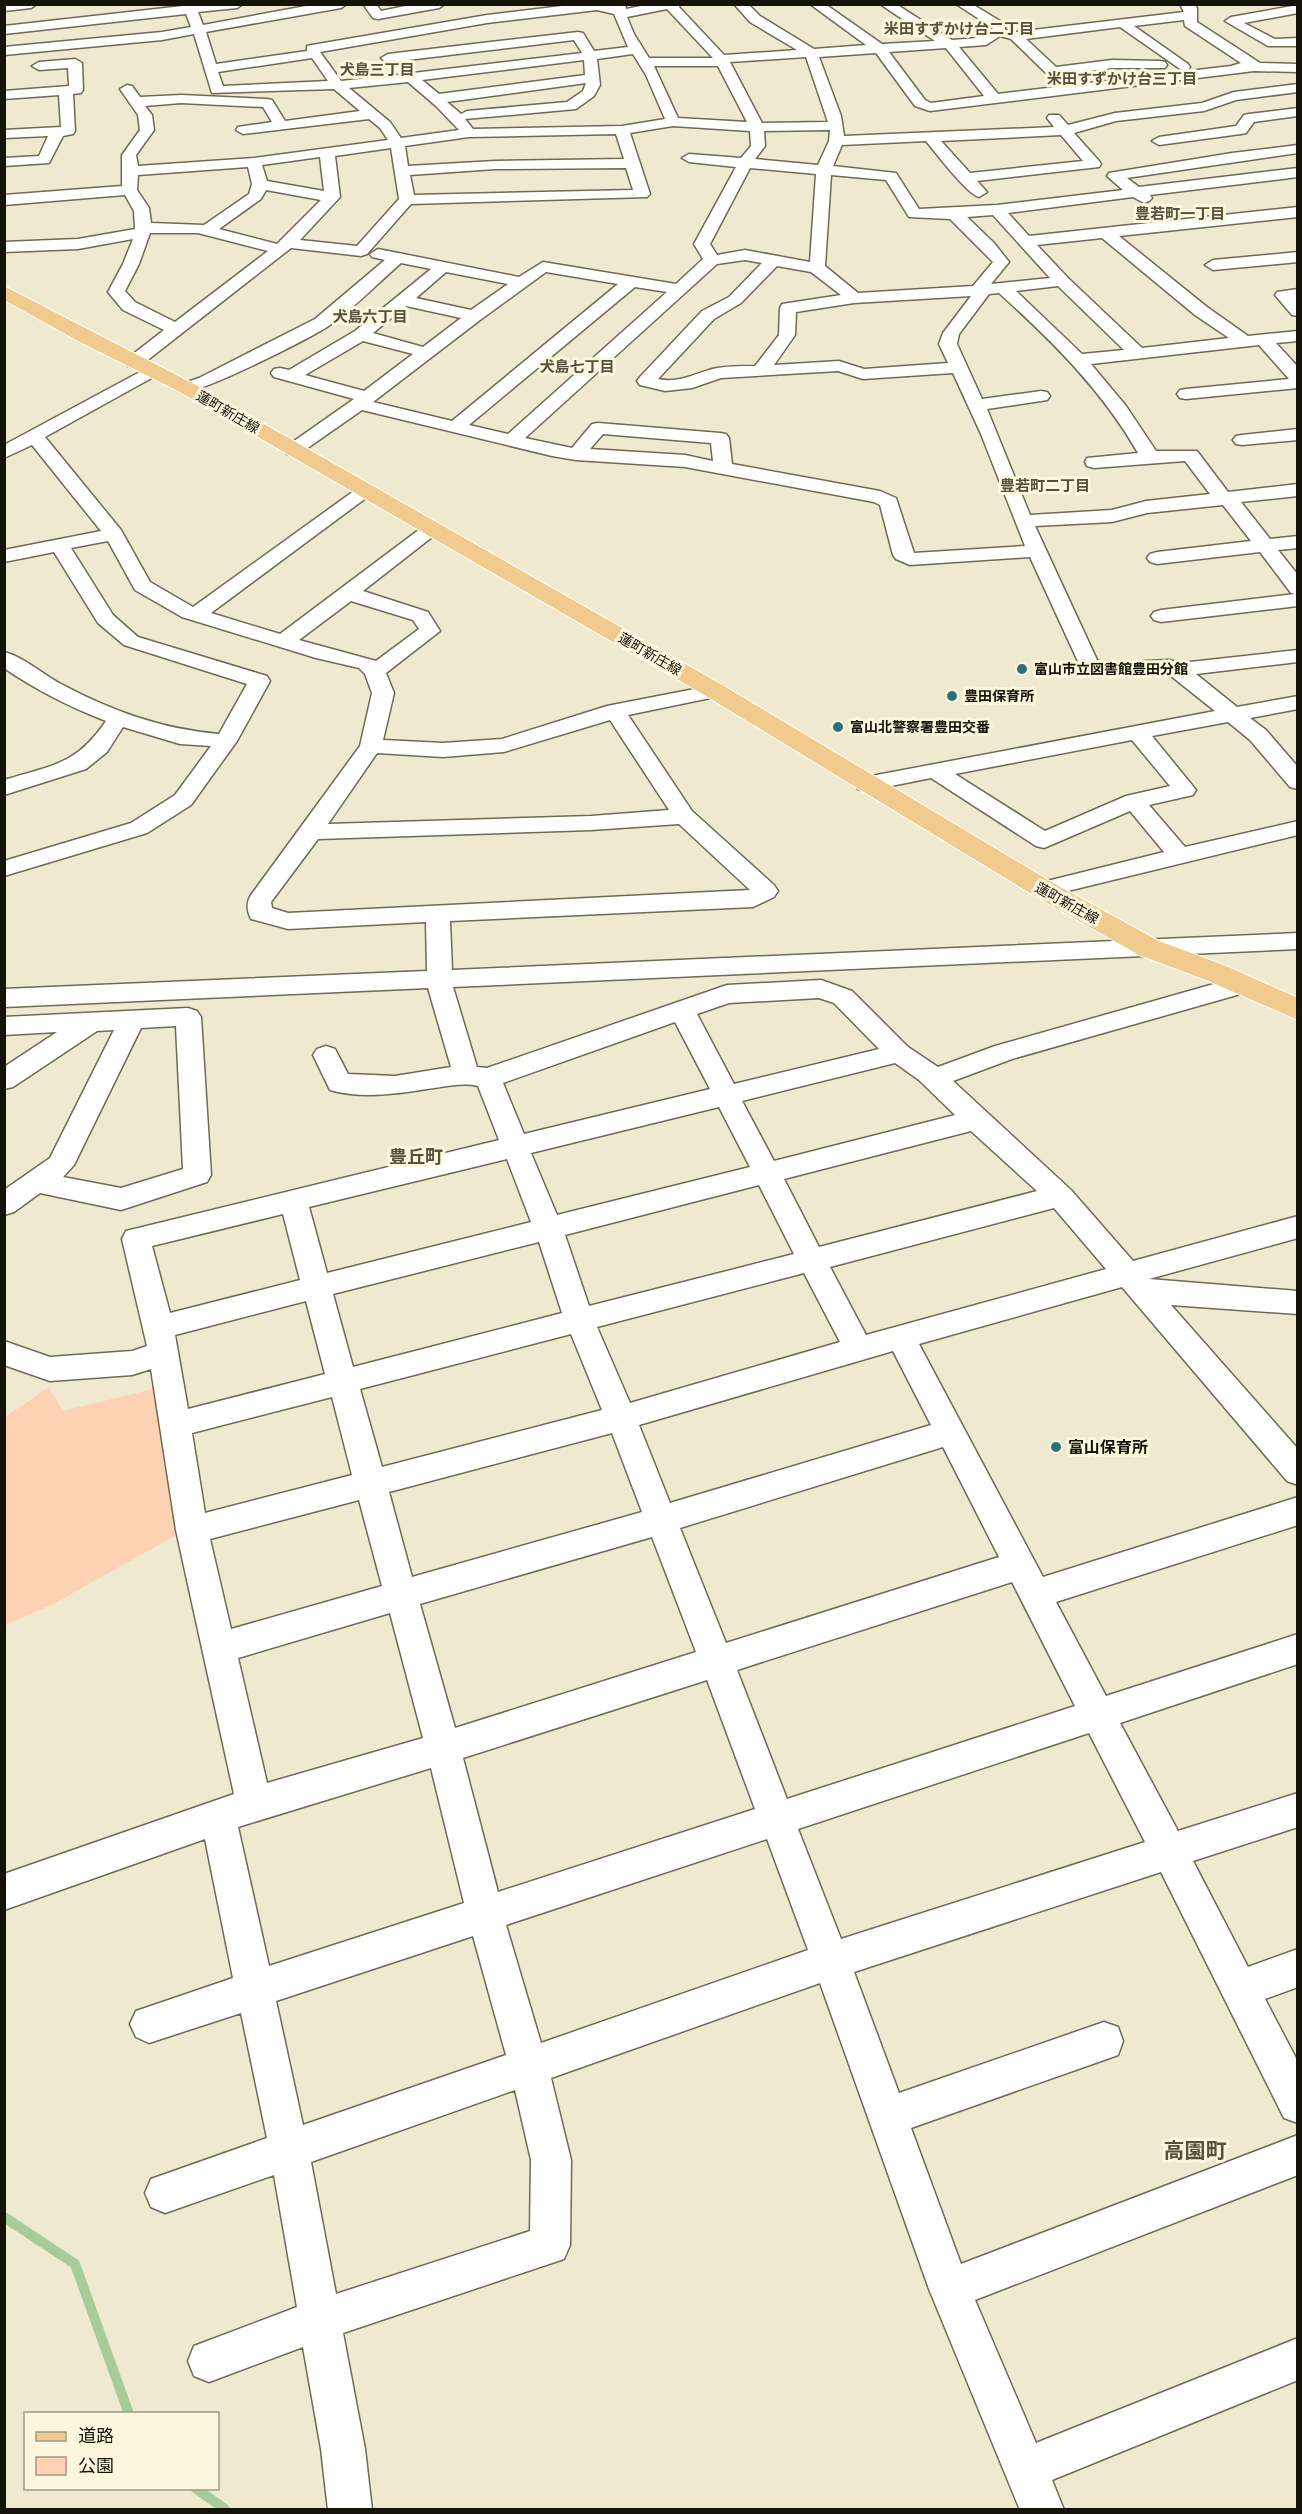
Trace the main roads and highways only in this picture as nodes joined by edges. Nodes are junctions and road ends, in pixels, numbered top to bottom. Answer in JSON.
{"nodes":[{"id":1,"x":4,"y":292,"type":"edge"},
{"id":2,"x":1298,"y":1010,"type":"edge"}],
"edges":[{"from":1,"to":2,"type":"main road","name":"蓮町新庄線"}]}
